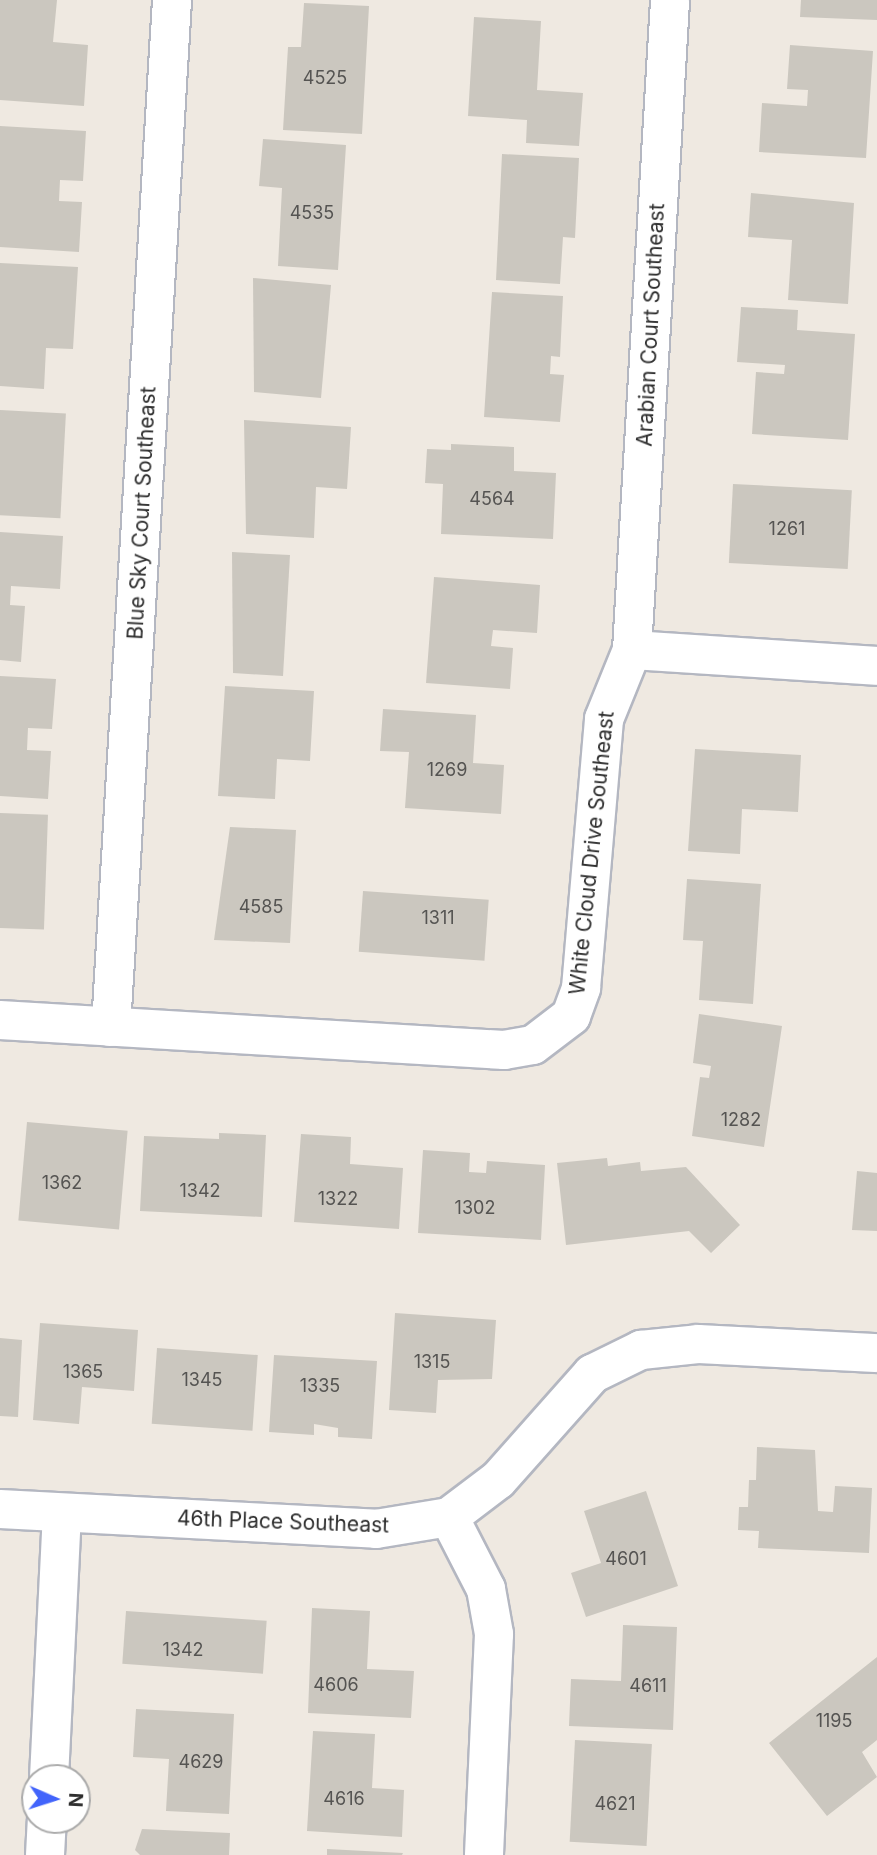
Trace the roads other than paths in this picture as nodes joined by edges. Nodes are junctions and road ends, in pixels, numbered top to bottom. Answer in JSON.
{"nodes":[{"id":1,"x":172,"y":0,"type":"edge"},
{"id":2,"x":670,"y":0,"type":"edge"},
{"id":3,"x":632,"y":650,"type":"junction"},
{"id":4,"x":877,"y":666,"type":"edge"},
{"id":5,"x":0,"y":1020,"type":"edge"},
{"id":6,"x":111,"y":1027,"type":"junction"},
{"id":7,"x":877,"y":1353,"type":"edge"},
{"id":8,"x":0,"y":1510,"type":"edge"},
{"id":9,"x":62,"y":1513,"type":"junction"},
{"id":10,"x":449,"y":1517,"type":"junction"},
{"id":11,"x":50,"y":1764,"type":"edge"},
{"id":12,"x":46,"y":1834,"type":"edge"},
{"id":13,"x":45,"y":1855,"type":"edge"},
{"id":14,"x":484,"y":1855,"type":"edge"}],
"edges":[{"from":1,"to":6,"type":"street","name":"Blue Sky Court Southeast"},
{"from":2,"to":3,"type":"street","name":"Arabian Court Southeast"},
{"from":3,"to":4,"type":"street"},
{"from":3,"to":6,"type":"street","name":"White Cloud Drive Southeast"},
{"from":5,"to":6,"type":"street","name":"White Cloud Drive Southeast"},
{"from":7,"to":10,"type":"street","name":"46th Place Southeast"},
{"from":8,"to":9,"type":"street","name":"46th Place Southeast"},
{"from":9,"to":10,"type":"street","name":"46th Place Southeast"},
{"from":9,"to":11,"type":"street"},
{"from":10,"to":14,"type":"street"},
{"from":12,"to":13,"type":"street"}]}
